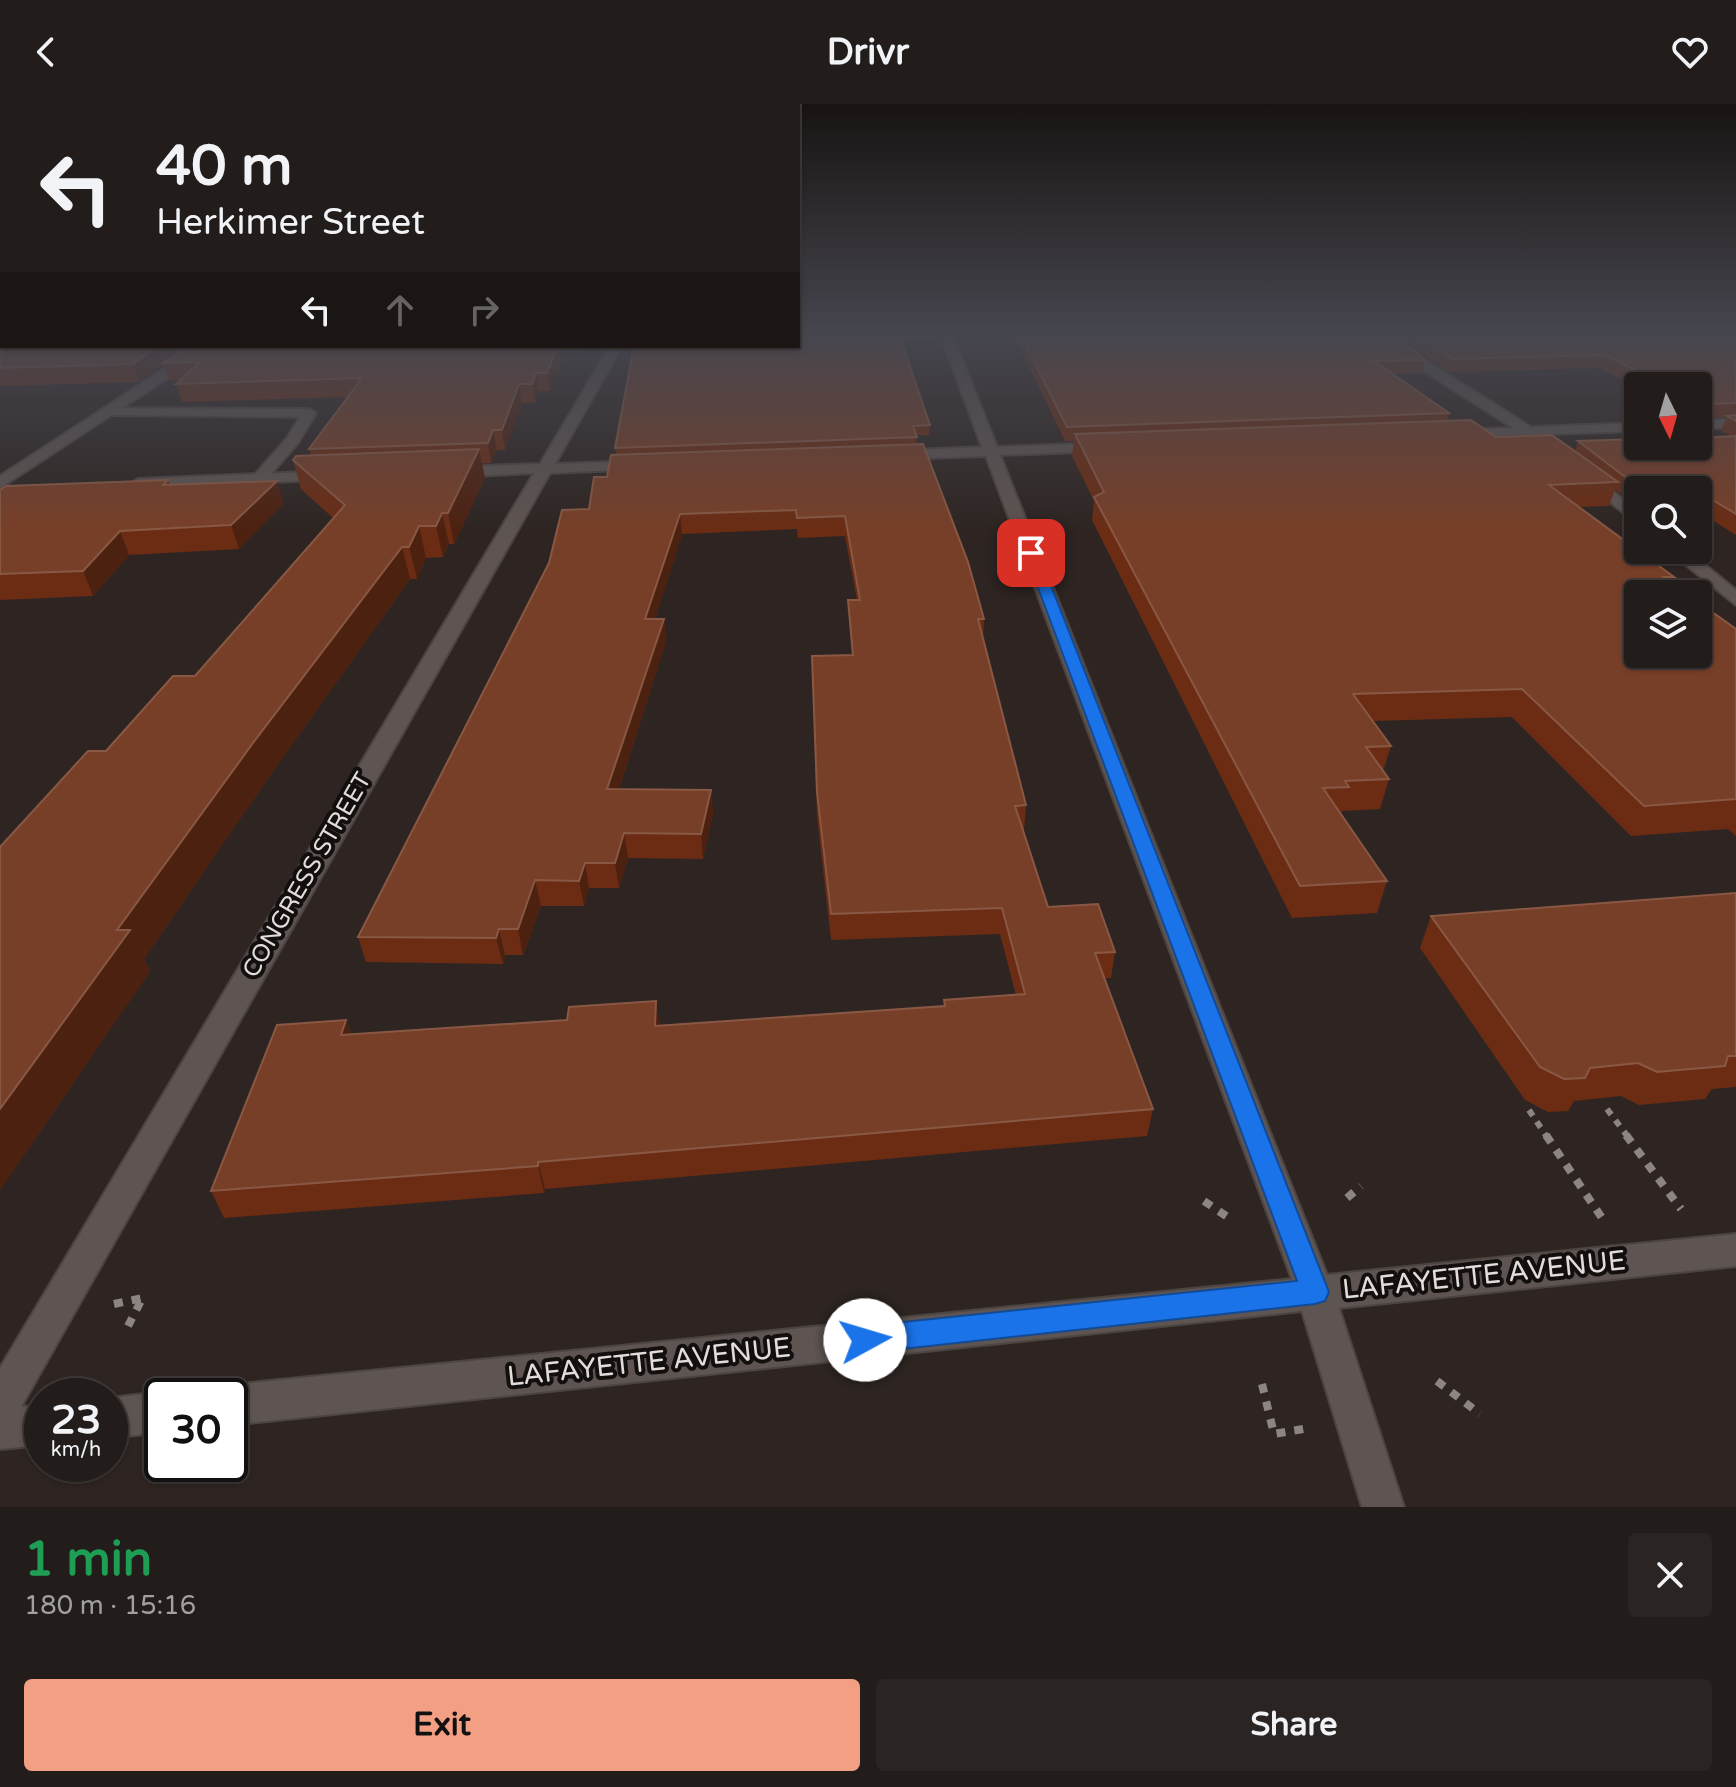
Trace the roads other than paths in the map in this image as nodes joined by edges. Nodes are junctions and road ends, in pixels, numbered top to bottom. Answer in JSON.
{"nodes":[{"id":1,"x":127,"y":399,"type":"edge"},
{"id":2,"x":584,"y":399,"type":"edge"},
{"id":3,"x":972,"y":399,"type":"edge"},
{"id":4,"x":1478,"y":399,"type":"edge"},
{"id":5,"x":108,"y":412,"type":"junction"},
{"id":6,"x":1736,"y":423,"type":"edge"},
{"id":7,"x":1712,"y":424,"type":"edge"},
{"id":8,"x":1624,"y":428,"type":"edge"},
{"id":9,"x":1528,"y":431,"type":"junction"},
{"id":10,"x":1444,"y":434,"type":"edge"},
{"id":11,"x":1548,"y":446,"type":"edge"},
{"id":12,"x":1117,"y":447,"type":"edge"},
{"id":13,"x":992,"y":451,"type":"junction"},
{"id":14,"x":872,"y":456,"type":"edge"},
{"id":15,"x":652,"y":464,"type":"edge"},
{"id":16,"x":1571,"y":464,"type":"edge"},
{"id":17,"x":544,"y":468,"type":"junction"},
{"id":18,"x":427,"y":473,"type":"edge"},
{"id":19,"x":351,"y":476,"type":"edge"},
{"id":20,"x":259,"y":479,"type":"junction"},
{"id":21,"x":116,"y":485,"type":"edge"},
{"id":22,"x":0,"y":486,"type":"edge"},
{"id":23,"x":24,"y":488,"type":"edge"},
{"id":24,"x":1624,"y":508,"type":"edge"},
{"id":25,"x":1693,"y":564,"type":"edge"},
{"id":26,"x":1736,"y":599,"type":"edge"},
{"id":27,"x":1736,"y":1250,"type":"edge"},
{"id":28,"x":1315,"y":1292,"type":"junction"},
{"id":29,"x":248,"y":1403,"type":"edge"},
{"id":30,"x":0,"y":1405,"type":"edge"},
{"id":31,"x":24,"y":1427,"type":"edge"},
{"id":32,"x":0,"y":1429,"type":"edge"},
{"id":33,"x":1383,"y":1507,"type":"edge"}],
"edges":[{"from":1,"to":5,"type":"street"},
{"from":2,"to":17,"type":"street","name":"CONGRESS STREET"},
{"from":3,"to":13,"type":"street"},
{"from":4,"to":9,"type":"street"},
{"from":5,"to":20,"type":"street"},
{"from":5,"to":22,"type":"street"},
{"from":6,"to":7,"type":"street"},
{"from":8,"to":9,"type":"street"},
{"from":9,"to":10,"type":"street"},
{"from":9,"to":11,"type":"street"},
{"from":12,"to":13,"type":"street"},
{"from":13,"to":14,"type":"street"},
{"from":13,"to":28,"type":"street"},
{"from":15,"to":17,"type":"street"},
{"from":16,"to":24,"type":"street"},
{"from":17,"to":18,"type":"street"},
{"from":17,"to":30,"type":"street","name":"CONGRESS STREET"},
{"from":19,"to":20,"type":"street"},
{"from":20,"to":21,"type":"street"},
{"from":22,"to":23,"type":"street"},
{"from":25,"to":26,"type":"street"},
{"from":27,"to":28,"type":"street","name":"LAFAYETTE AVENUE"},
{"from":28,"to":29,"type":"street","name":"LAFAYETTE AVENUE"},
{"from":28,"to":33,"type":"street"},
{"from":31,"to":32,"type":"street"}]}
